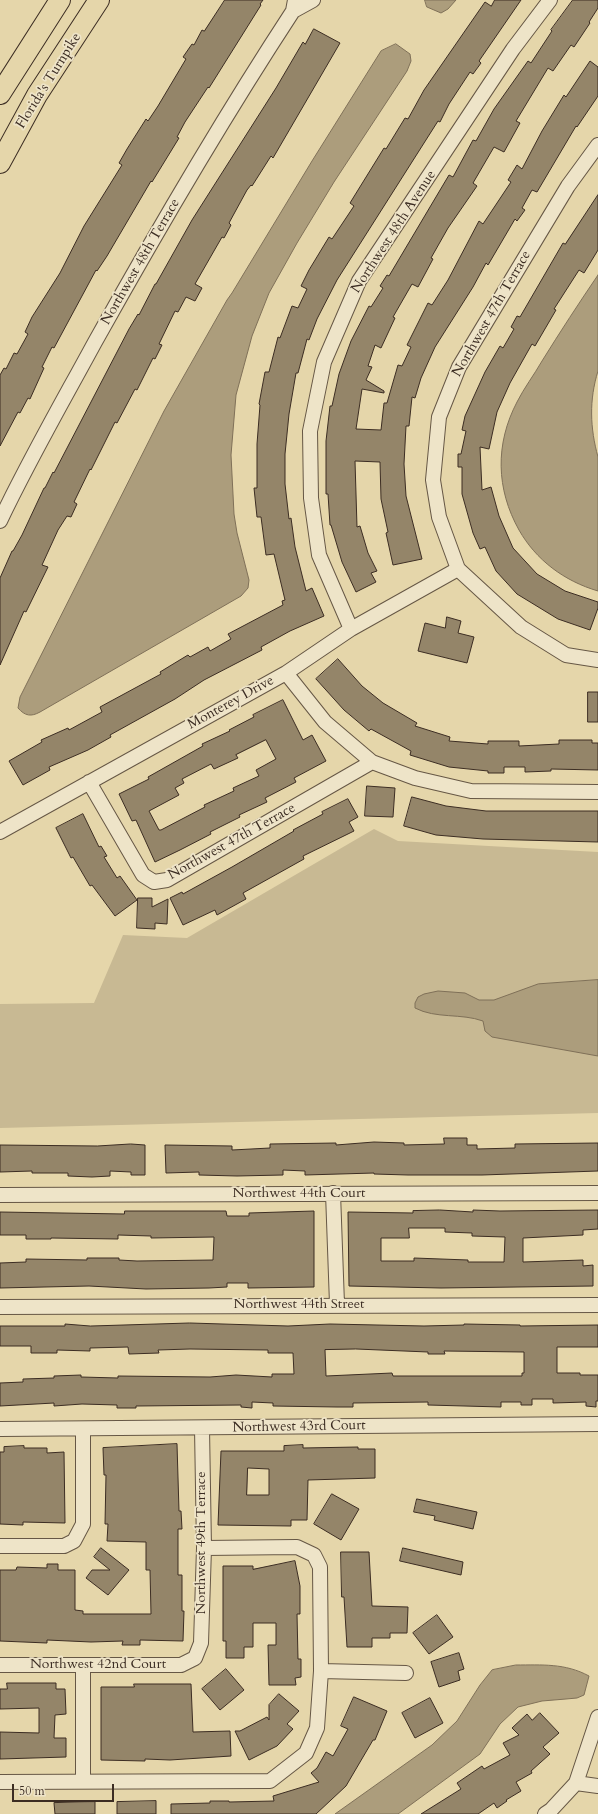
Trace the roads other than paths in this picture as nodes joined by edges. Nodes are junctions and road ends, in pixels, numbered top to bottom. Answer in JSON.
{"nodes":[{"id":1,"x":60,"y":0,"type":"edge"},
{"id":2,"x":99,"y":0,"type":"edge"},
{"id":3,"x":312,"y":0,"type":"edge"},
{"id":4,"x":550,"y":0,"type":"edge"},
{"id":5,"x":294,"y":5,"type":"edge"},
{"id":6,"x":0,"y":94,"type":"edge"},
{"id":7,"x":598,"y":145,"type":"edge"},
{"id":8,"x":0,"y":162,"type":"edge"},
{"id":9,"x":0,"y":521,"type":"edge"},
{"id":10,"x":458,"y":569,"type":"junction"},
{"id":11,"x":351,"y":629,"type":"junction"},
{"id":12,"x":598,"y":660,"type":"edge"},
{"id":13,"x":286,"y":673,"type":"junction"},
{"id":14,"x":372,"y":762,"type":"junction"},
{"id":15,"x":89,"y":782,"type":"junction"},
{"id":16,"x":598,"y":792,"type":"edge"},
{"id":17,"x":0,"y":832,"type":"edge"},
{"id":18,"x":333,"y":1193,"type":"junction"},
{"id":19,"x":598,"y":1193,"type":"edge"},
{"id":20,"x":0,"y":1195,"type":"edge"},
{"id":21,"x":337,"y":1304,"type":"junction"},
{"id":22,"x":598,"y":1305,"type":"edge"},
{"id":23,"x":0,"y":1307,"type":"edge"},
{"id":24,"x":598,"y":1424,"type":"edge"},
{"id":25,"x":83,"y":1428,"type":"junction"},
{"id":26,"x":202,"y":1428,"type":"junction"},
{"id":27,"x":0,"y":1429,"type":"edge"},
{"id":28,"x":0,"y":1546,"type":"edge"},
{"id":29,"x":204,"y":1548,"type":"junction"},
{"id":30,"x":195,"y":1658,"type":"joint"},
{"id":31,"x":0,"y":1665,"type":"edge"},
{"id":32,"x":83,"y":1665,"type":"junction"},
{"id":33,"x":321,"y":1671,"type":"junction"},
{"id":34,"x":406,"y":1673,"type":"dead end"},
{"id":35,"x":598,"y":1717,"type":"edge"},
{"id":36,"x":83,"y":1781,"type":"junction"},
{"id":37,"x":0,"y":1782,"type":"edge"},
{"id":38,"x":576,"y":1782,"type":"junction"},
{"id":39,"x":598,"y":1786,"type":"edge"},
{"id":40,"x":545,"y":1814,"type":"edge"}],
"edges":[{"from":1,"to":6,"type":"highway"},
{"from":2,"to":8,"type":"highway","name":"Florida's Turnpike"},
{"from":3,"to":5,"type":"street","name":"Northwest 48th Terrace"},
{"from":4,"to":11,"type":"street","name":"Northwest 48th Avenue"},
{"from":5,"to":9,"type":"street","name":"Northwest 48th Terrace"},
{"from":7,"to":10,"type":"street","name":"Northwest 47th Terrace"},
{"from":10,"to":11,"type":"street","name":"Monterey Drive"},
{"from":10,"to":12,"type":"street"},
{"from":11,"to":13,"type":"street","name":"Monterey Drive"},
{"from":13,"to":14,"type":"street"},
{"from":13,"to":15,"type":"street","name":"Monterey Drive"},
{"from":14,"to":15,"type":"street","name":"Northwest 47th Terrace"},
{"from":14,"to":16,"type":"street"},
{"from":15,"to":17,"type":"street","name":"Monterey Drive"},
{"from":18,"to":19,"type":"street","name":"Northwest 44th Court"},
{"from":18,"to":20,"type":"street","name":"Northwest 44th Court"},
{"from":18,"to":21,"type":"street"},
{"from":21,"to":22,"type":"street","name":"Northwest 44th Street"},
{"from":21,"to":23,"type":"street","name":"Northwest 44th Street"},
{"from":24,"to":26,"type":"street","name":"Northwest 43rd Court"},
{"from":25,"to":26,"type":"street","name":"Northwest 43rd Court"},
{"from":25,"to":27,"type":"street","name":"Northwest 43rd Court"},
{"from":25,"to":28,"type":"street"},
{"from":26,"to":29,"type":"street","name":"Northwest 49th Terrace"},
{"from":29,"to":30,"type":"street","name":"Northwest 49th Terrace"},
{"from":29,"to":33,"type":"street"},
{"from":30,"to":32,"type":"street","name":"Northwest 42nd Court"},
{"from":31,"to":32,"type":"street","name":"Northwest 42nd Court"},
{"from":32,"to":36,"type":"street"},
{"from":33,"to":34,"type":"street"},
{"from":33,"to":36,"type":"street"},
{"from":35,"to":38,"type":"street"},
{"from":36,"to":37,"type":"street"},
{"from":38,"to":39,"type":"street"},
{"from":38,"to":40,"type":"street"}]}
